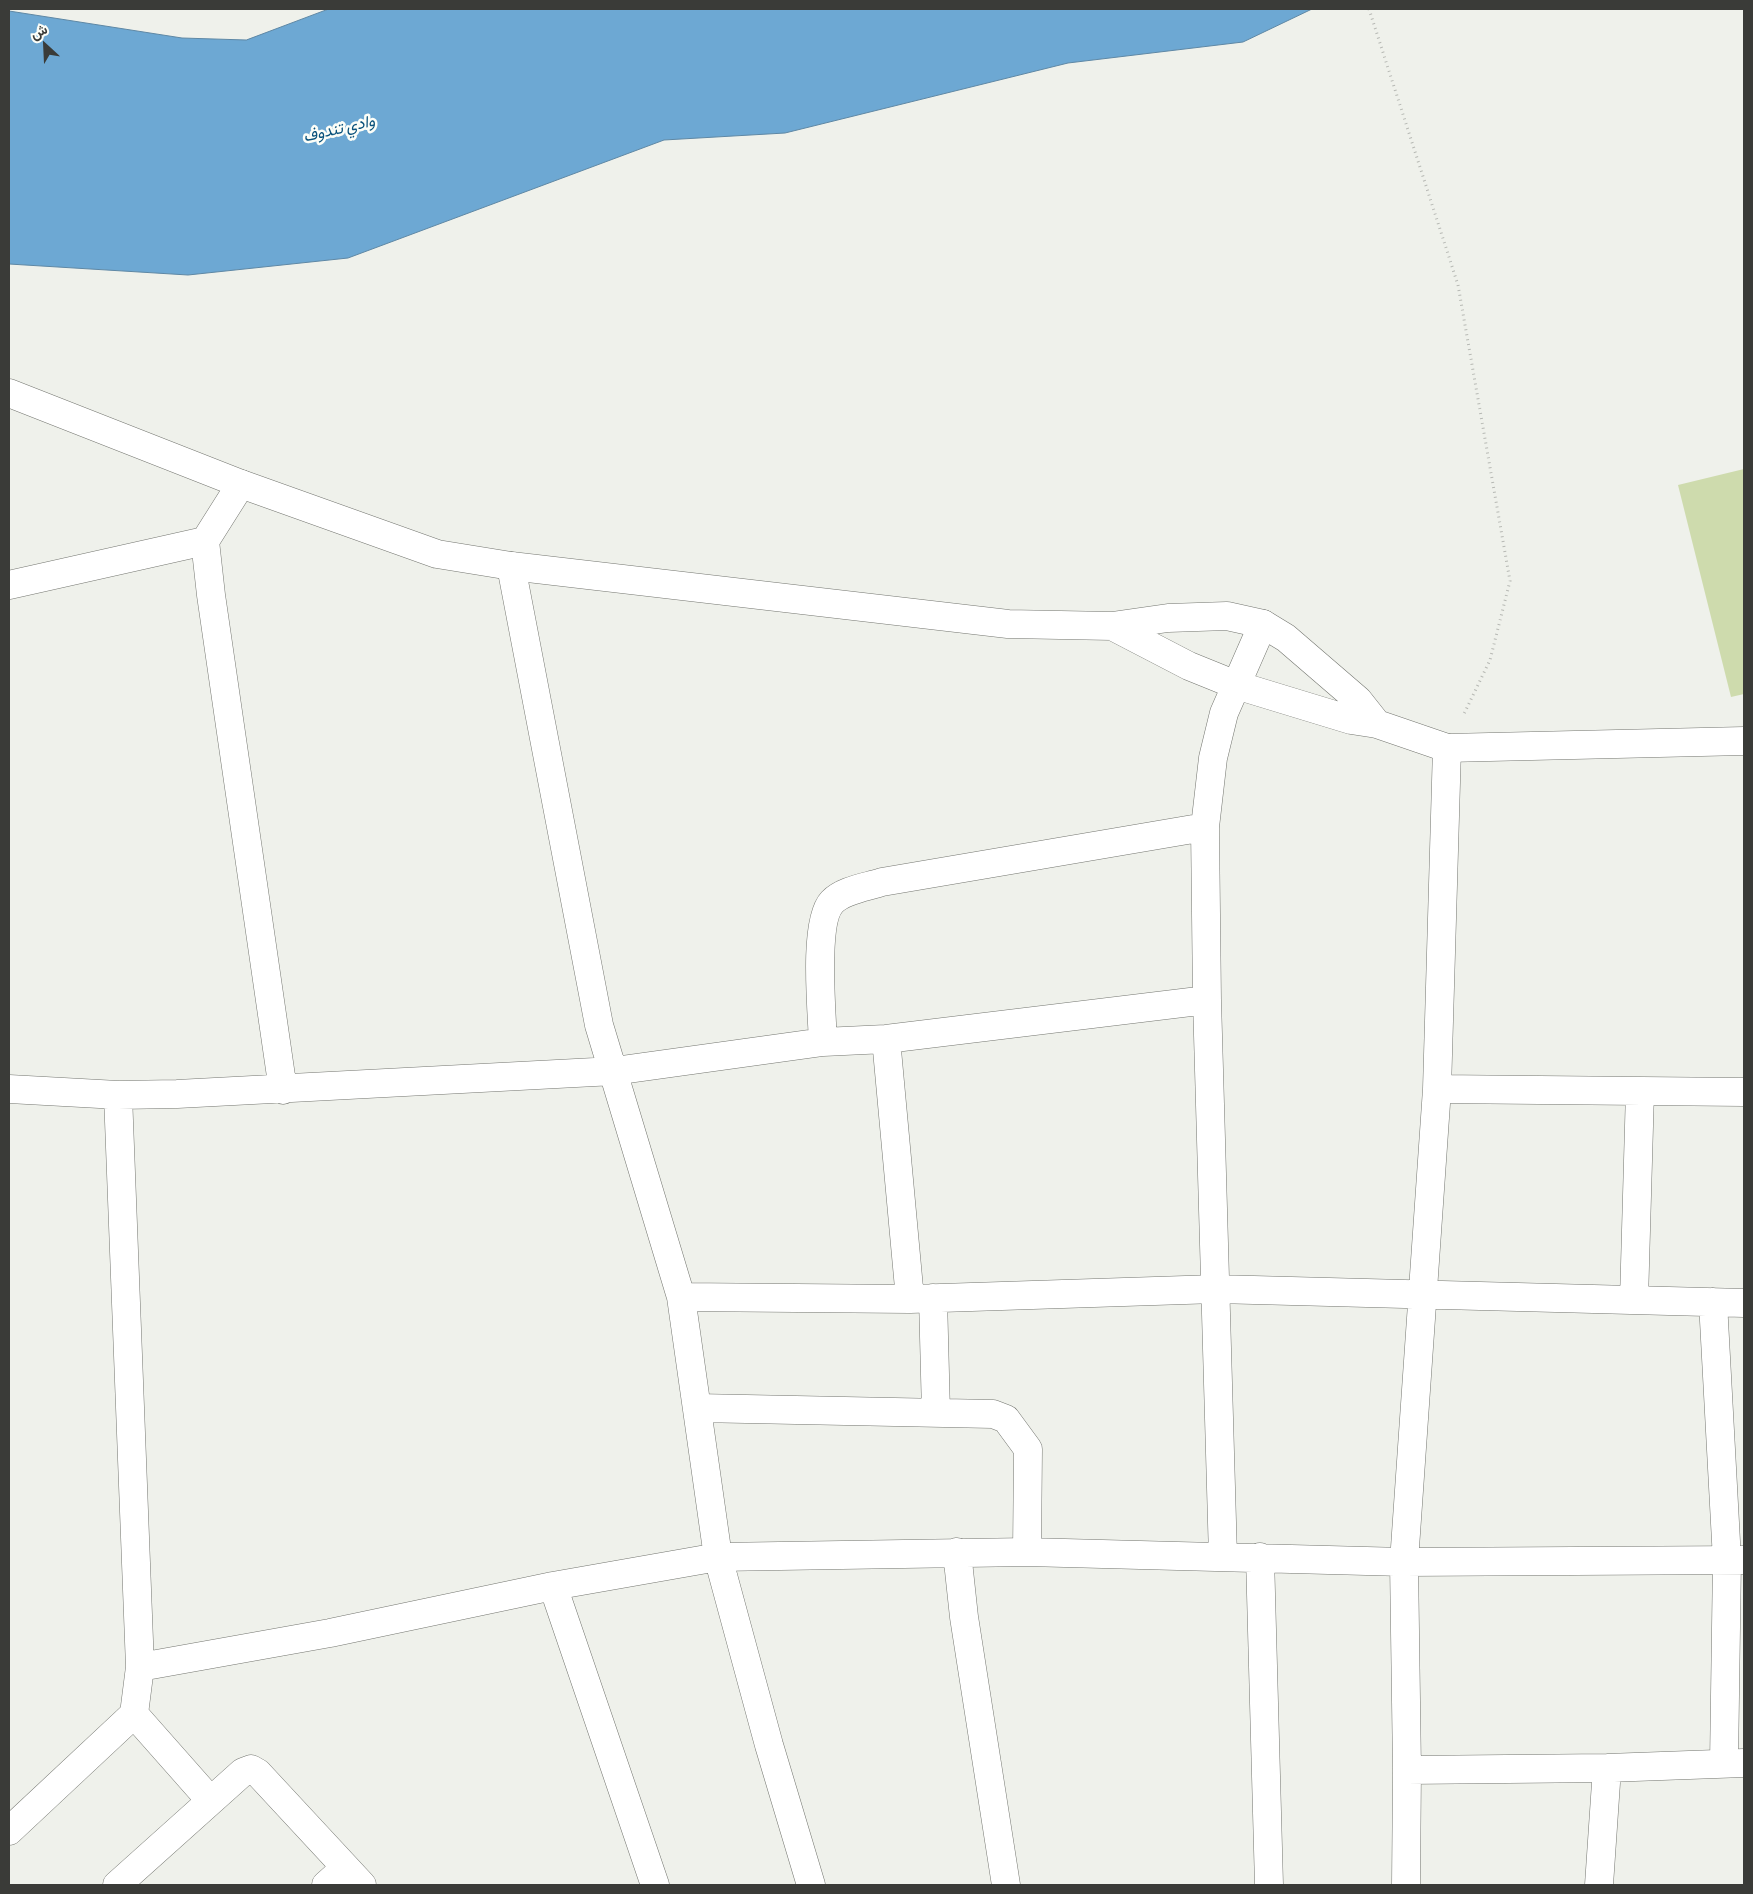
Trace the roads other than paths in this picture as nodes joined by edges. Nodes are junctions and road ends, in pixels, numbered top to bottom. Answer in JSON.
{"nodes":[{"id":1,"x":9,"y":394,"type":"edge"},
{"id":2,"x":241,"y":484,"type":"junction"},
{"id":3,"x":205,"y":541,"type":"junction"},
{"id":4,"x":511,"y":566,"type":"junction"},
{"id":5,"x":9,"y":585,"type":"edge"},
{"id":6,"x":1263,"y":624,"type":"junction"},
{"id":7,"x":1112,"y":626,"type":"junction"},
{"id":8,"x":1236,"y":685,"type":"junction"},
{"id":9,"x":1377,"y":724,"type":"junction"},
{"id":10,"x":1744,"y":741,"type":"edge"},
{"id":11,"x":1447,"y":748,"type":"junction"},
{"id":12,"x":1205,"y":827,"type":"junction"},
{"id":13,"x":1207,"y":1000,"type":"junction"},
{"id":14,"x":886,"y":1039,"type":"junction"},
{"id":15,"x":823,"y":1042,"type":"junction"},
{"id":16,"x":614,"y":1071,"type":"junction"},
{"id":17,"x":9,"y":1089,"type":"edge"},
{"id":18,"x":1437,"y":1089,"type":"junction"},
{"id":19,"x":283,"y":1090,"type":"junction"},
{"id":20,"x":1640,"y":1091,"type":"junction"},
{"id":21,"x":1744,"y":1092,"type":"edge"},
{"id":22,"x":118,"y":1095,"type":"junction"},
{"id":23,"x":1216,"y":1289,"type":"junction"},
{"id":24,"x":1422,"y":1292,"type":"junction"},
{"id":25,"x":681,"y":1297,"type":"junction"},
{"id":26,"x":922,"y":1298,"type":"junction"},
{"id":27,"x":1634,"y":1300,"type":"junction"},
{"id":28,"x":1713,"y":1302,"type":"junction"},
{"id":29,"x":1744,"y":1303,"type":"edge"},
{"id":30,"x":697,"y":1408,"type":"junction"},
{"id":31,"x":936,"y":1413,"type":"junction"},
{"id":32,"x":957,"y":1552,"type":"junction"},
{"id":33,"x":1026,"y":1552,"type":"junction"},
{"id":34,"x":718,"y":1557,"type":"junction"},
{"id":35,"x":1223,"y":1557,"type":"junction"},
{"id":36,"x":1260,"y":1557,"type":"junction"},
{"id":37,"x":1736,"y":1560,"type":"edge"},
{"id":38,"x":1404,"y":1562,"type":"junction"},
{"id":39,"x":553,"y":1586,"type":"junction"},
{"id":40,"x":140,"y":1667,"type":"junction"},
{"id":41,"x":134,"y":1714,"type":"junction"},
{"id":42,"x":1734,"y":1763,"type":"edge"},
{"id":43,"x":1607,"y":1768,"type":"junction"},
{"id":44,"x":1407,"y":1770,"type":"junction"},
{"id":45,"x":210,"y":1800,"type":"junction"},
{"id":46,"x":9,"y":1831,"type":"edge"},
{"id":47,"x":344,"y":1879,"type":"edge"},
{"id":48,"x":132,"y":1880,"type":"edge"},
{"id":49,"x":655,"y":1885,"type":"edge"},
{"id":50,"x":811,"y":1885,"type":"edge"},
{"id":51,"x":1006,"y":1885,"type":"edge"},
{"id":52,"x":1270,"y":1885,"type":"edge"},
{"id":53,"x":1406,"y":1885,"type":"edge"},
{"id":54,"x":1599,"y":1885,"type":"edge"}],
"edges":[{"from":1,"to":2,"type":"street"},
{"from":2,"to":3,"type":"street"},
{"from":2,"to":4,"type":"street"},
{"from":3,"to":5,"type":"street"},
{"from":3,"to":19,"type":"street"},
{"from":4,"to":7,"type":"street"},
{"from":4,"to":16,"type":"street"},
{"from":6,"to":7,"type":"street"},
{"from":6,"to":8,"type":"street"},
{"from":6,"to":9,"type":"street"},
{"from":7,"to":8,"type":"street"},
{"from":8,"to":9,"type":"street"},
{"from":8,"to":12,"type":"street"},
{"from":9,"to":11,"type":"street"},
{"from":10,"to":11,"type":"street"},
{"from":11,"to":18,"type":"street"},
{"from":12,"to":13,"type":"street"},
{"from":12,"to":15,"type":"street"},
{"from":13,"to":14,"type":"street"},
{"from":13,"to":23,"type":"street"},
{"from":14,"to":15,"type":"street"},
{"from":14,"to":26,"type":"street"},
{"from":15,"to":16,"type":"street"},
{"from":16,"to":19,"type":"street"},
{"from":16,"to":25,"type":"street"},
{"from":17,"to":22,"type":"street"},
{"from":18,"to":20,"type":"street"},
{"from":18,"to":24,"type":"street"},
{"from":19,"to":22,"type":"street"},
{"from":20,"to":21,"type":"street"},
{"from":20,"to":27,"type":"street"},
{"from":22,"to":40,"type":"street"},
{"from":23,"to":24,"type":"street"},
{"from":23,"to":26,"type":"street"},
{"from":23,"to":35,"type":"street"},
{"from":24,"to":27,"type":"street"},
{"from":24,"to":38,"type":"street"},
{"from":25,"to":26,"type":"street"},
{"from":25,"to":30,"type":"street"},
{"from":26,"to":31,"type":"street"},
{"from":27,"to":28,"type":"street"},
{"from":28,"to":29,"type":"street"},
{"from":28,"to":37,"type":"street"},
{"from":30,"to":31,"type":"street"},
{"from":30,"to":34,"type":"street"},
{"from":31,"to":33,"type":"street"},
{"from":32,"to":33,"type":"street"},
{"from":32,"to":34,"type":"street"},
{"from":32,"to":51,"type":"street"},
{"from":33,"to":35,"type":"street"},
{"from":34,"to":39,"type":"street"},
{"from":34,"to":50,"type":"street"},
{"from":35,"to":36,"type":"street"},
{"from":36,"to":38,"type":"street"},
{"from":36,"to":52,"type":"street"},
{"from":37,"to":38,"type":"street"},
{"from":37,"to":42,"type":"street"},
{"from":38,"to":44,"type":"street"},
{"from":39,"to":40,"type":"street"},
{"from":39,"to":49,"type":"street"},
{"from":40,"to":41,"type":"street"},
{"from":41,"to":45,"type":"street"},
{"from":41,"to":46,"type":"street"},
{"from":42,"to":43,"type":"street"},
{"from":43,"to":44,"type":"street"},
{"from":43,"to":54,"type":"street"},
{"from":44,"to":53,"type":"street"},
{"from":45,"to":47,"type":"street"},
{"from":45,"to":48,"type":"street"}]}
